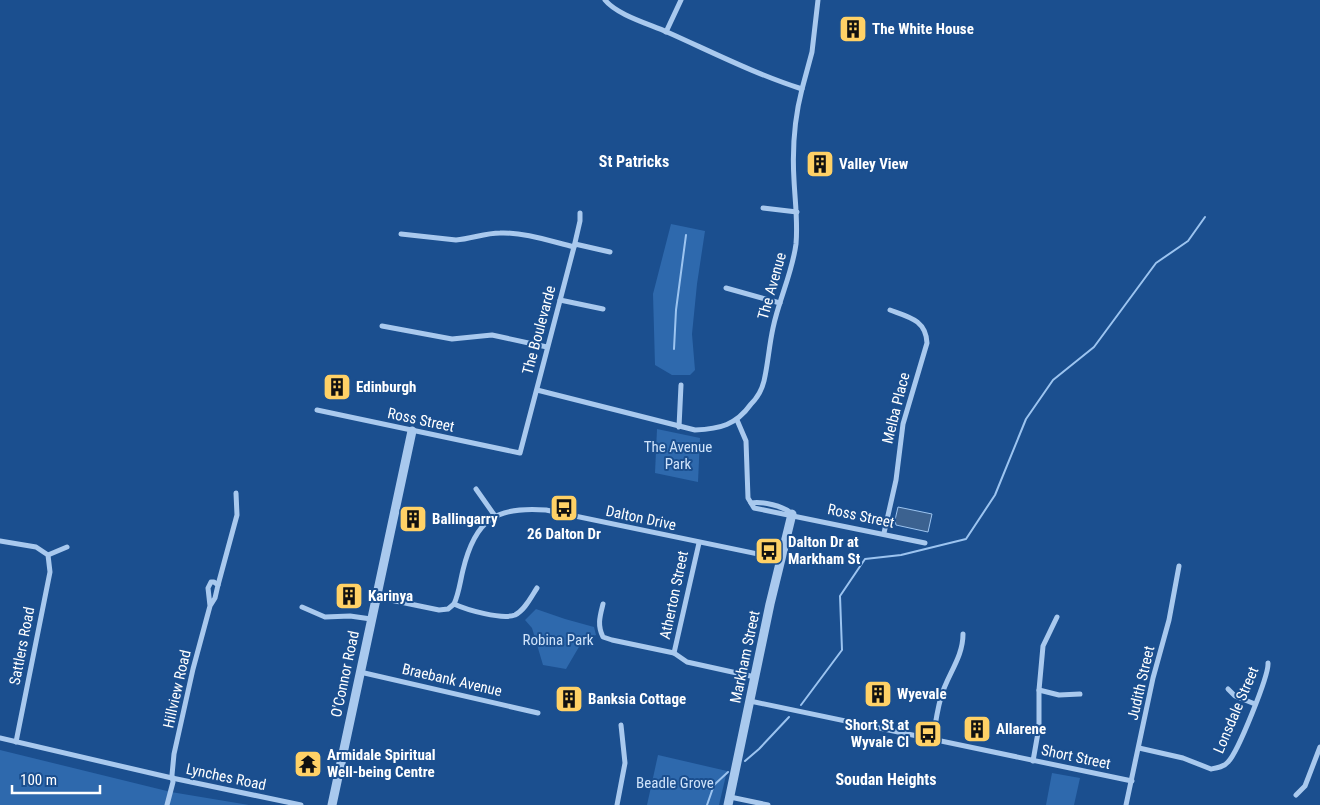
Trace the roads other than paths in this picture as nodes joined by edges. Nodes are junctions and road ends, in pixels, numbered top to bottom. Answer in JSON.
{"nodes":[{"id":1,"x":605,"y":0,"type":"edge"},
{"id":2,"x":681,"y":0,"type":"edge"},
{"id":3,"x":818,"y":0,"type":"edge"},
{"id":4,"x":666,"y":32,"type":"junction"},
{"id":5,"x":802,"y":89,"type":"junction"},
{"id":6,"x":762,"y":208,"type":"dead end"},
{"id":7,"x":580,"y":212,"type":"dead end"},
{"id":8,"x":797,"y":212,"type":"junction"},
{"id":9,"x":401,"y":234,"type":"dead end"},
{"id":10,"x":574,"y":245,"type":"junction"},
{"id":11,"x":610,"y":252,"type":"dead end"},
{"id":12,"x":726,"y":288,"type":"dead end"},
{"id":13,"x":560,"y":300,"type":"junction"},
{"id":14,"x":780,"y":303,"type":"junction"},
{"id":15,"x":603,"y":309,"type":"dead end"},
{"id":16,"x":890,"y":310,"type":"dead end"},
{"id":17,"x":382,"y":326,"type":"dead end"},
{"id":18,"x":547,"y":347,"type":"junction"},
{"id":19,"x":680,"y":385,"type":"dead end"},
{"id":20,"x":536,"y":390,"type":"junction"},
{"id":21,"x":316,"y":410,"type":"dead end"},
{"id":22,"x":737,"y":420,"type":"junction"},
{"id":23,"x":679,"y":427,"type":"junction"},
{"id":24,"x":412,"y":431,"type":"junction"},
{"id":25,"x":520,"y":453,"type":"joint"},
{"id":26,"x":476,"y":489,"type":"dead end"},
{"id":27,"x":236,"y":493,"type":"dead end"},
{"id":28,"x":792,"y":514,"type":"junction"},
{"id":29,"x":495,"y":516,"type":"junction"},
{"id":30,"x":884,"y":533,"type":"junction"},
{"id":31,"x":0,"y":541,"type":"edge"},
{"id":32,"x":699,"y":543,"type":"junction"},
{"id":33,"x":926,"y":543,"type":"dead end"},
{"id":34,"x":67,"y":547,"type":"dead end"},
{"id":35,"x":48,"y":554,"type":"junction"},
{"id":36,"x":782,"y":559,"type":"junction"},
{"id":37,"x":1179,"y":566,"type":"dead end"},
{"id":38,"x":218,"y":586,"type":"junction"},
{"id":39,"x":537,"y":588,"type":"dead end"},
{"id":40,"x":376,"y":597,"type":"junction"},
{"id":41,"x":454,"y":604,"type":"junction"},
{"id":42,"x":603,"y":604,"type":"dead end"},
{"id":43,"x":210,"y":606,"type":"junction"},
{"id":44,"x":302,"y":607,"type":"dead end"},
{"id":45,"x":1057,"y":617,"type":"dead end"},
{"id":46,"x":371,"y":619,"type":"junction"},
{"id":47,"x":963,"y":634,"type":"dead end"},
{"id":48,"x":674,"y":653,"type":"junction"},
{"id":49,"x":1268,"y":662,"type":"dead end"},
{"id":50,"x":360,"y":672,"type":"junction"},
{"id":51,"x":754,"y":677,"type":"junction"},
{"id":52,"x":1228,"y":689,"type":"dead end"},
{"id":53,"x":1039,"y":690,"type":"junction"},
{"id":54,"x":1080,"y":694,"type":"dead end"},
{"id":55,"x":750,"y":701,"type":"junction"},
{"id":56,"x":1255,"y":704,"type":"junction"},
{"id":57,"x":538,"y":713,"type":"dead end"},
{"id":58,"x":621,"y":725,"type":"dead end"},
{"id":59,"x":0,"y":738,"type":"edge"},
{"id":60,"x":933,"y":740,"type":"junction"},
{"id":61,"x":16,"y":742,"type":"junction"},
{"id":62,"x":1320,"y":747,"type":"edge"},
{"id":63,"x":1139,"y":748,"type":"junction"},
{"id":64,"x":1033,"y":761,"type":"junction"},
{"id":65,"x":172,"y":778,"type":"junction"},
{"id":66,"x":1132,"y":781,"type":"junction"},
{"id":67,"x":1296,"y":795,"type":"dead end"},
{"id":68,"x":729,"y":801,"type":"edge"},
{"id":69,"x":167,"y":805,"type":"edge"},
{"id":70,"x":301,"y":805,"type":"edge"},
{"id":71,"x":332,"y":805,"type":"edge"},
{"id":72,"x":618,"y":805,"type":"edge"},
{"id":73,"x":768,"y":805,"type":"edge"},
{"id":74,"x":1126,"y":805,"type":"edge"}],
"edges":[{"from":1,"to":4,"type":"street"},
{"from":2,"to":4,"type":"street"},
{"from":3,"to":5,"type":"street","name":"The Avenue"},
{"from":4,"to":5,"type":"street"},
{"from":5,"to":8,"type":"street","name":"The Avenue"},
{"from":6,"to":8,"type":"street"},
{"from":7,"to":10,"type":"street","name":"The Boulevarde"},
{"from":8,"to":14,"type":"street","name":"The Avenue"},
{"from":9,"to":10,"type":"street"},
{"from":10,"to":11,"type":"street"},
{"from":10,"to":13,"type":"street","name":"The Boulevarde"},
{"from":12,"to":14,"type":"street"},
{"from":13,"to":15,"type":"street"},
{"from":13,"to":18,"type":"street","name":"The Boulevarde"},
{"from":14,"to":22,"type":"street","name":"The Avenue"},
{"from":16,"to":30,"type":"street","name":"Melba Place"},
{"from":17,"to":18,"type":"street"},
{"from":18,"to":20,"type":"street","name":"The Boulevarde"},
{"from":19,"to":23,"type":"street"},
{"from":20,"to":23,"type":"street","name":"The Avenue"},
{"from":20,"to":25,"type":"street","name":"The Boulevarde"},
{"from":21,"to":24,"type":"street","name":"Ross Street"},
{"from":22,"to":23,"type":"street","name":"The Avenue"},
{"from":22,"to":28,"type":"street","name":"Ross Street"},
{"from":24,"to":25,"type":"street","name":"Ross Street"},
{"from":24,"to":40,"type":"street","name":"O'Connor Road"},
{"from":26,"to":29,"type":"street"},
{"from":27,"to":38,"type":"street","name":"Hillview Road"},
{"from":28,"to":30,"type":"street","name":"Ross Street"},
{"from":28,"to":36,"type":"street","name":"Markham Street"},
{"from":29,"to":32,"type":"street","name":"Dalton Drive"},
{"from":29,"to":41,"type":"street","name":"Dalton Drive"},
{"from":30,"to":33,"type":"street","name":"Ross Street"},
{"from":31,"to":35,"type":"street"},
{"from":32,"to":36,"type":"street","name":"Dalton Drive"},
{"from":32,"to":48,"type":"street","name":"Atherton Street"},
{"from":34,"to":35,"type":"street"},
{"from":35,"to":61,"type":"street","name":"Sattlers Road"},
{"from":36,"to":51,"type":"street","name":"Markham Street"},
{"from":37,"to":63,"type":"street","name":"Judith Street"},
{"from":38,"to":43,"type":"street","name":"Hillview Road"},
{"from":38,"to":43,"type":"street","name":"Hillview Road"},
{"from":39,"to":41,"type":"street"},
{"from":40,"to":41,"type":"street"},
{"from":40,"to":46,"type":"street","name":"O'Connor Road"},
{"from":42,"to":48,"type":"street"},
{"from":43,"to":65,"type":"street","name":"Hillview Road"},
{"from":44,"to":46,"type":"street"},
{"from":45,"to":53,"type":"street"},
{"from":46,"to":50,"type":"street","name":"O'Connor Road"},
{"from":47,"to":60,"type":"street"},
{"from":48,"to":51,"type":"street"},
{"from":49,"to":56,"type":"street","name":"Lonsdale Street"},
{"from":50,"to":57,"type":"street","name":"Braebank Avenue"},
{"from":50,"to":71,"type":"street","name":"O'Connor Road"},
{"from":51,"to":55,"type":"street","name":"Markham Street"},
{"from":52,"to":56,"type":"street"},
{"from":53,"to":54,"type":"street"},
{"from":53,"to":64,"type":"street"},
{"from":55,"to":60,"type":"street","name":"Short Street"},
{"from":55,"to":68,"type":"street","name":"Markham Street"},
{"from":56,"to":63,"type":"street","name":"Lonsdale Street"},
{"from":58,"to":72,"type":"street"},
{"from":59,"to":61,"type":"street","name":"Lynches Road"},
{"from":60,"to":64,"type":"street","name":"Short Street"},
{"from":61,"to":65,"type":"street","name":"Lynches Road"},
{"from":62,"to":67,"type":"street"},
{"from":63,"to":66,"type":"street","name":"Judith Street"},
{"from":64,"to":66,"type":"street","name":"Short Street"},
{"from":65,"to":69,"type":"street","name":"Hillview Road"},
{"from":65,"to":70,"type":"street","name":"Lynches Road"},
{"from":66,"to":74,"type":"street","name":"Judith Street"},
{"from":68,"to":73,"type":"street"}]}
